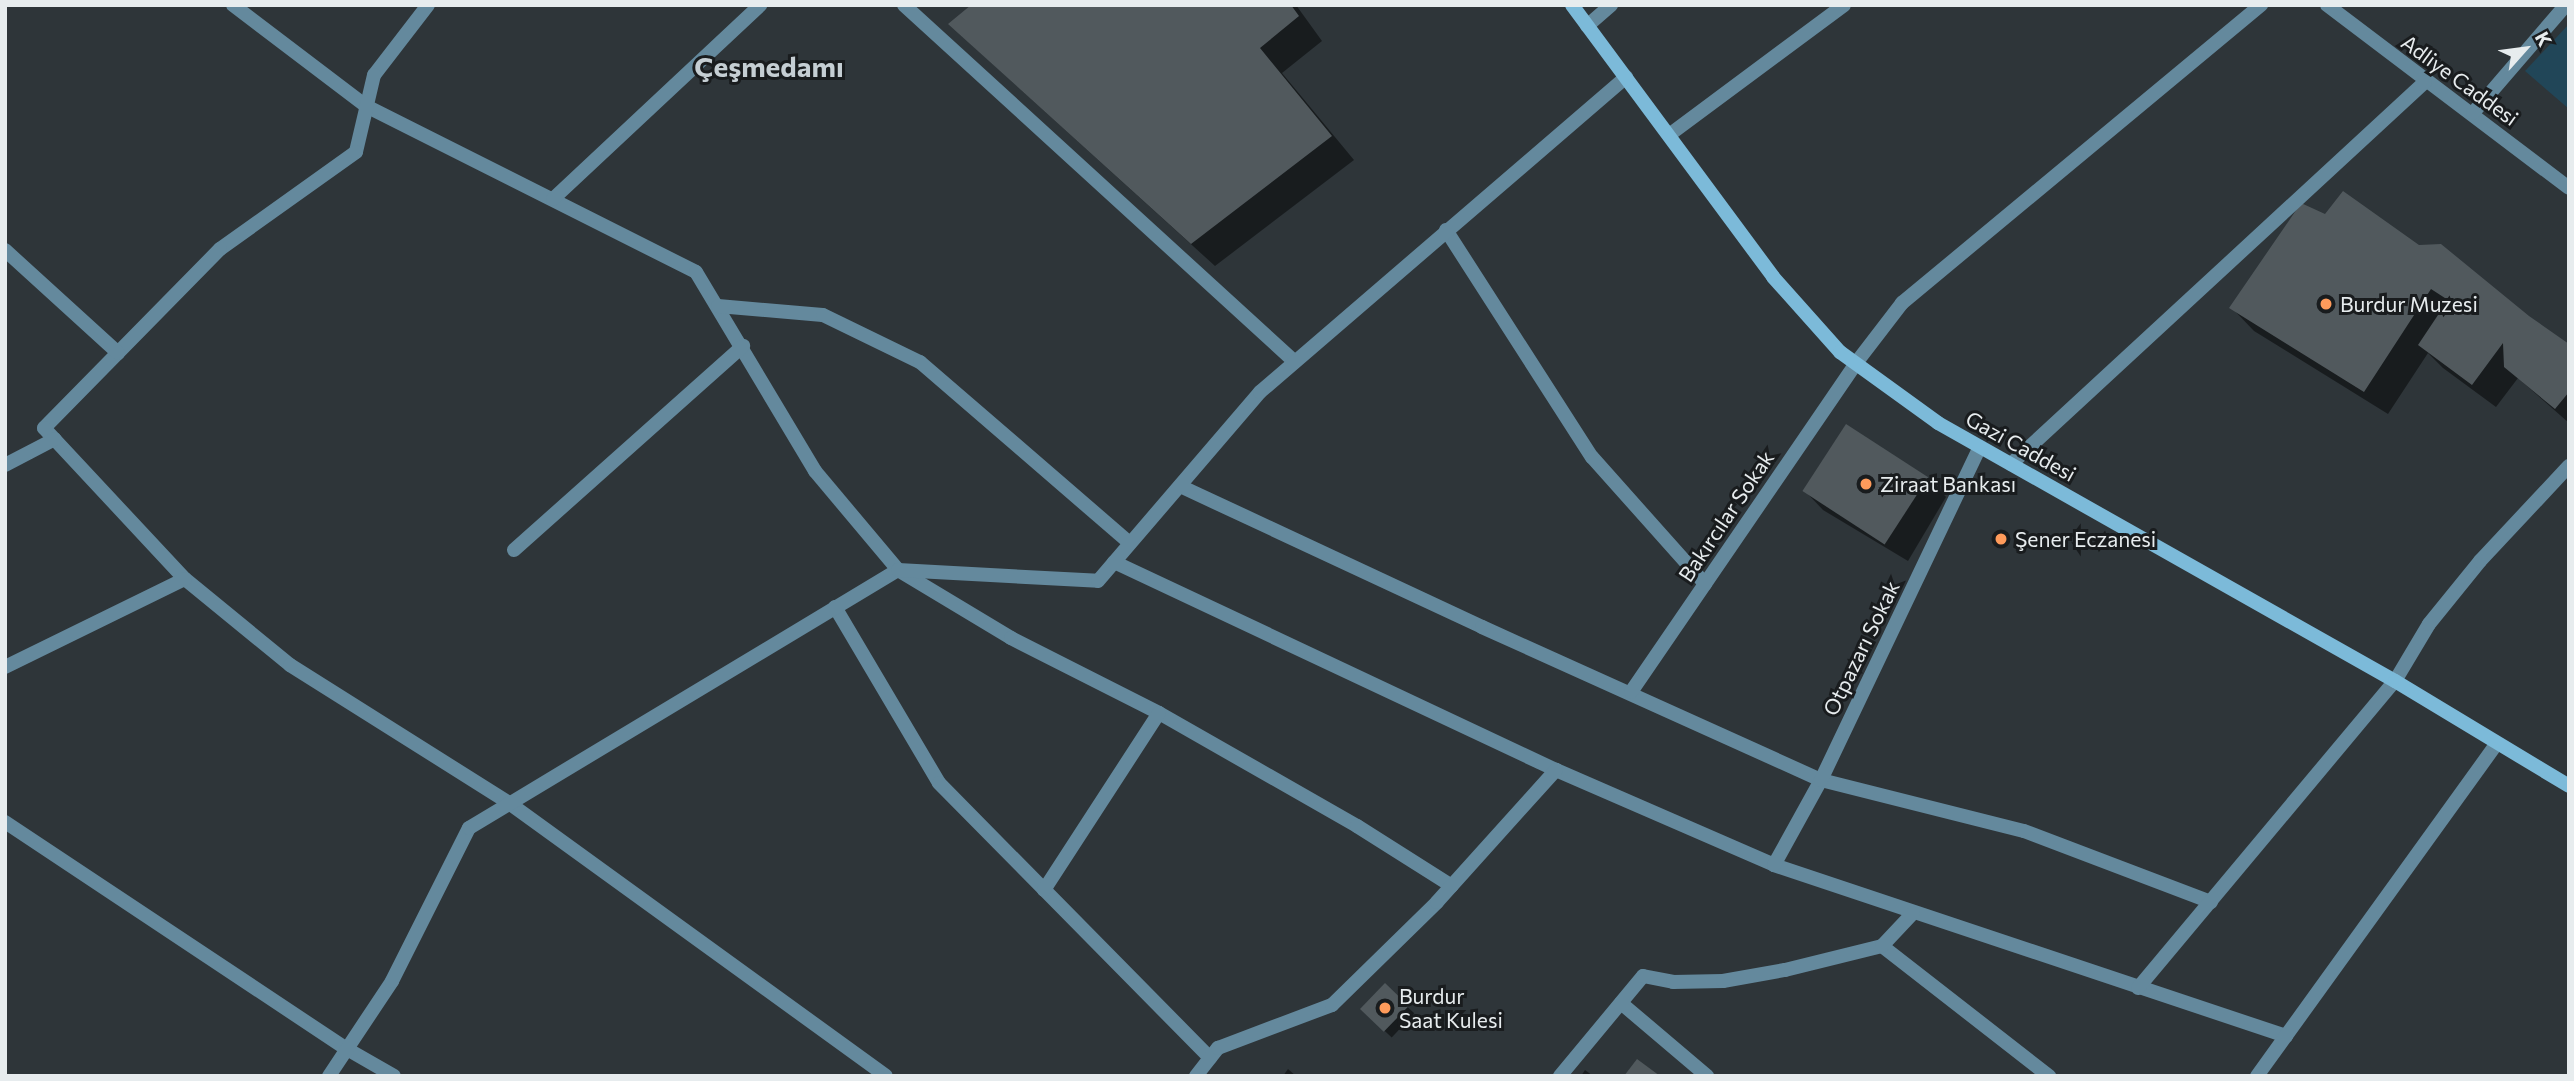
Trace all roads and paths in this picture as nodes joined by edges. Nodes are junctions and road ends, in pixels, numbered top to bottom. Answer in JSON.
{"nodes":[{"id":1,"x":233,"y":5,"type":"edge"},
{"id":2,"x":428,"y":5,"type":"edge"},
{"id":3,"x":760,"y":5,"type":"edge"},
{"id":4,"x":904,"y":5,"type":"edge"},
{"id":5,"x":1572,"y":5,"type":"edge"},
{"id":6,"x":1611,"y":5,"type":"edge"},
{"id":7,"x":1844,"y":5,"type":"edge"},
{"id":8,"x":2261,"y":5,"type":"edge"},
{"id":9,"x":2326,"y":5,"type":"edge"},
{"id":10,"x":2566,"y":5,"type":"edge"},
{"id":11,"x":1587,"y":26,"type":"junction"},
{"id":12,"x":1626,"y":77,"type":"junction"},
{"id":13,"x":2425,"y":82,"type":"junction"},
{"id":14,"x":366,"y":106,"type":"junction"},
{"id":15,"x":2473,"y":113,"type":"junction"},
{"id":16,"x":1669,"y":135,"type":"junction"},
{"id":17,"x":2569,"y":188,"type":"edge"},
{"id":18,"x":553,"y":199,"type":"junction"},
{"id":19,"x":1447,"y":230,"type":"junction"},
{"id":20,"x":5,"y":250,"type":"edge"},
{"id":21,"x":718,"y":306,"type":"junction"},
{"id":22,"x":743,"y":346,"type":"junction"},
{"id":23,"x":118,"y":353,"type":"junction"},
{"id":24,"x":1295,"y":362,"type":"junction"},
{"id":25,"x":1856,"y":363,"type":"junction"},
{"id":26,"x":55,"y":439,"type":"junction"},
{"id":27,"x":1980,"y":447,"type":"junction"},
{"id":28,"x":2011,"y":464,"type":"junction"},
{"id":29,"x":5,"y":465,"type":"edge"},
{"id":30,"x":2569,"y":466,"type":"edge"},
{"id":31,"x":1180,"y":486,"type":"junction"},
{"id":32,"x":1130,"y":543,"type":"junction"},
{"id":33,"x":514,"y":550,"type":"dead end"},
{"id":34,"x":1114,"y":562,"type":"junction"},
{"id":35,"x":898,"y":570,"type":"junction"},
{"id":36,"x":185,"y":579,"type":"junction"},
{"id":37,"x":1705,"y":584,"type":"junction"},
{"id":38,"x":835,"y":607,"type":"junction"},
{"id":39,"x":5,"y":667,"type":"edge"},
{"id":40,"x":2395,"y":681,"type":"junction"},
{"id":41,"x":1631,"y":692,"type":"junction"},
{"id":42,"x":1159,"y":713,"type":"junction"},
{"id":43,"x":2497,"y":743,"type":"junction"},
{"id":44,"x":1556,"y":770,"type":"junction"},
{"id":45,"x":1821,"y":780,"type":"junction"},
{"id":46,"x":2569,"y":786,"type":"edge"},
{"id":47,"x":509,"y":803,"type":"junction"},
{"id":48,"x":5,"y":822,"type":"edge"},
{"id":49,"x":1774,"y":865,"type":"junction"},
{"id":50,"x":1452,"y":886,"type":"junction"},
{"id":51,"x":1044,"y":890,"type":"junction"},
{"id":52,"x":2211,"y":902,"type":"junction"},
{"id":53,"x":1913,"y":913,"type":"junction"},
{"id":54,"x":1882,"y":946,"type":"junction"},
{"id":55,"x":2138,"y":988,"type":"junction"},
{"id":56,"x":1621,"y":1003,"type":"junction"},
{"id":57,"x":2286,"y":1036,"type":"junction"},
{"id":58,"x":346,"y":1049,"type":"junction"},
{"id":59,"x":1210,"y":1058,"type":"junction"},
{"id":60,"x":329,"y":1076,"type":"edge"},
{"id":61,"x":394,"y":1076,"type":"edge"},
{"id":62,"x":886,"y":1076,"type":"edge"},
{"id":63,"x":1196,"y":1076,"type":"edge"},
{"id":64,"x":1560,"y":1076,"type":"edge"},
{"id":65,"x":1707,"y":1076,"type":"edge"},
{"id":66,"x":2049,"y":1076,"type":"edge"},
{"id":67,"x":2257,"y":1076,"type":"edge"}],
"edges":[{"from":1,"to":14,"type":"street"},
{"from":2,"to":14,"type":"street"},
{"from":3,"to":18,"type":"street"},
{"from":4,"to":24,"type":"street"},
{"from":5,"to":11,"type":"main road","name":"Gazi Caddesi"},
{"from":6,"to":11,"type":"street"},
{"from":7,"to":16,"type":"street"},
{"from":8,"to":25,"type":"street","name":"Bakırcılar Sokak"},
{"from":9,"to":13,"type":"street","name":"Adliye Caddesi"},
{"from":10,"to":15,"type":"street"},
{"from":11,"to":12,"type":"main road","name":"Gazi Caddesi"},
{"from":12,"to":16,"type":"main road","name":"Gazi Caddesi"},
{"from":12,"to":19,"type":"street"},
{"from":13,"to":15,"type":"street","name":"Adliye Caddesi"},
{"from":13,"to":28,"type":"street"},
{"from":14,"to":18,"type":"street"},
{"from":14,"to":23,"type":"street"},
{"from":15,"to":17,"type":"street","name":"Adliye Caddesi"},
{"from":16,"to":25,"type":"main road","name":"Gazi Caddesi"},
{"from":18,"to":21,"type":"street"},
{"from":19,"to":24,"type":"street"},
{"from":19,"to":37,"type":"street"},
{"from":20,"to":23,"type":"street"},
{"from":21,"to":22,"type":"street"},
{"from":21,"to":32,"type":"street"},
{"from":22,"to":33,"type":"street"},
{"from":22,"to":35,"type":"street"},
{"from":23,"to":26,"type":"street"},
{"from":24,"to":31,"type":"street"},
{"from":25,"to":27,"type":"main road","name":"Gazi Caddesi"},
{"from":25,"to":37,"type":"street","name":"Bakırcılar Sokak"},
{"from":26,"to":29,"type":"street"},
{"from":26,"to":36,"type":"street"},
{"from":27,"to":28,"type":"main road","name":"Gazi Caddesi"},
{"from":27,"to":45,"type":"street","name":"Otpazarı Sokak"},
{"from":28,"to":40,"type":"main road","name":"Gazi Caddesi"},
{"from":30,"to":40,"type":"street"},
{"from":31,"to":32,"type":"street"},
{"from":31,"to":41,"type":"street"},
{"from":32,"to":34,"type":"street"},
{"from":34,"to":35,"type":"street"},
{"from":34,"to":44,"type":"street"},
{"from":35,"to":38,"type":"street"},
{"from":35,"to":42,"type":"street"},
{"from":36,"to":39,"type":"street"},
{"from":36,"to":47,"type":"street"},
{"from":37,"to":41,"type":"street","name":"Bakırcılar Sokak"},
{"from":38,"to":47,"type":"street"},
{"from":38,"to":51,"type":"street"},
{"from":40,"to":43,"type":"main road","name":"Gazi Caddesi"},
{"from":40,"to":52,"type":"street"},
{"from":41,"to":45,"type":"street"},
{"from":42,"to":50,"type":"street"},
{"from":42,"to":51,"type":"street"},
{"from":43,"to":46,"type":"main road","name":"Gazi Caddesi"},
{"from":43,"to":57,"type":"street"},
{"from":44,"to":49,"type":"street"},
{"from":44,"to":50,"type":"street"},
{"from":45,"to":49,"type":"street","name":"Otpazarı Sokak"},
{"from":45,"to":52,"type":"street"},
{"from":47,"to":58,"type":"street"},
{"from":47,"to":62,"type":"street"},
{"from":48,"to":58,"type":"street"},
{"from":49,"to":53,"type":"street"},
{"from":50,"to":59,"type":"street"},
{"from":51,"to":59,"type":"street"},
{"from":52,"to":55,"type":"street"},
{"from":53,"to":54,"type":"street"},
{"from":53,"to":55,"type":"street"},
{"from":54,"to":56,"type":"street"},
{"from":54,"to":66,"type":"street"},
{"from":55,"to":57,"type":"street"},
{"from":56,"to":64,"type":"street"},
{"from":56,"to":65,"type":"street"},
{"from":57,"to":67,"type":"street"},
{"from":58,"to":60,"type":"street"},
{"from":58,"to":61,"type":"street"},
{"from":59,"to":63,"type":"street"}]}
